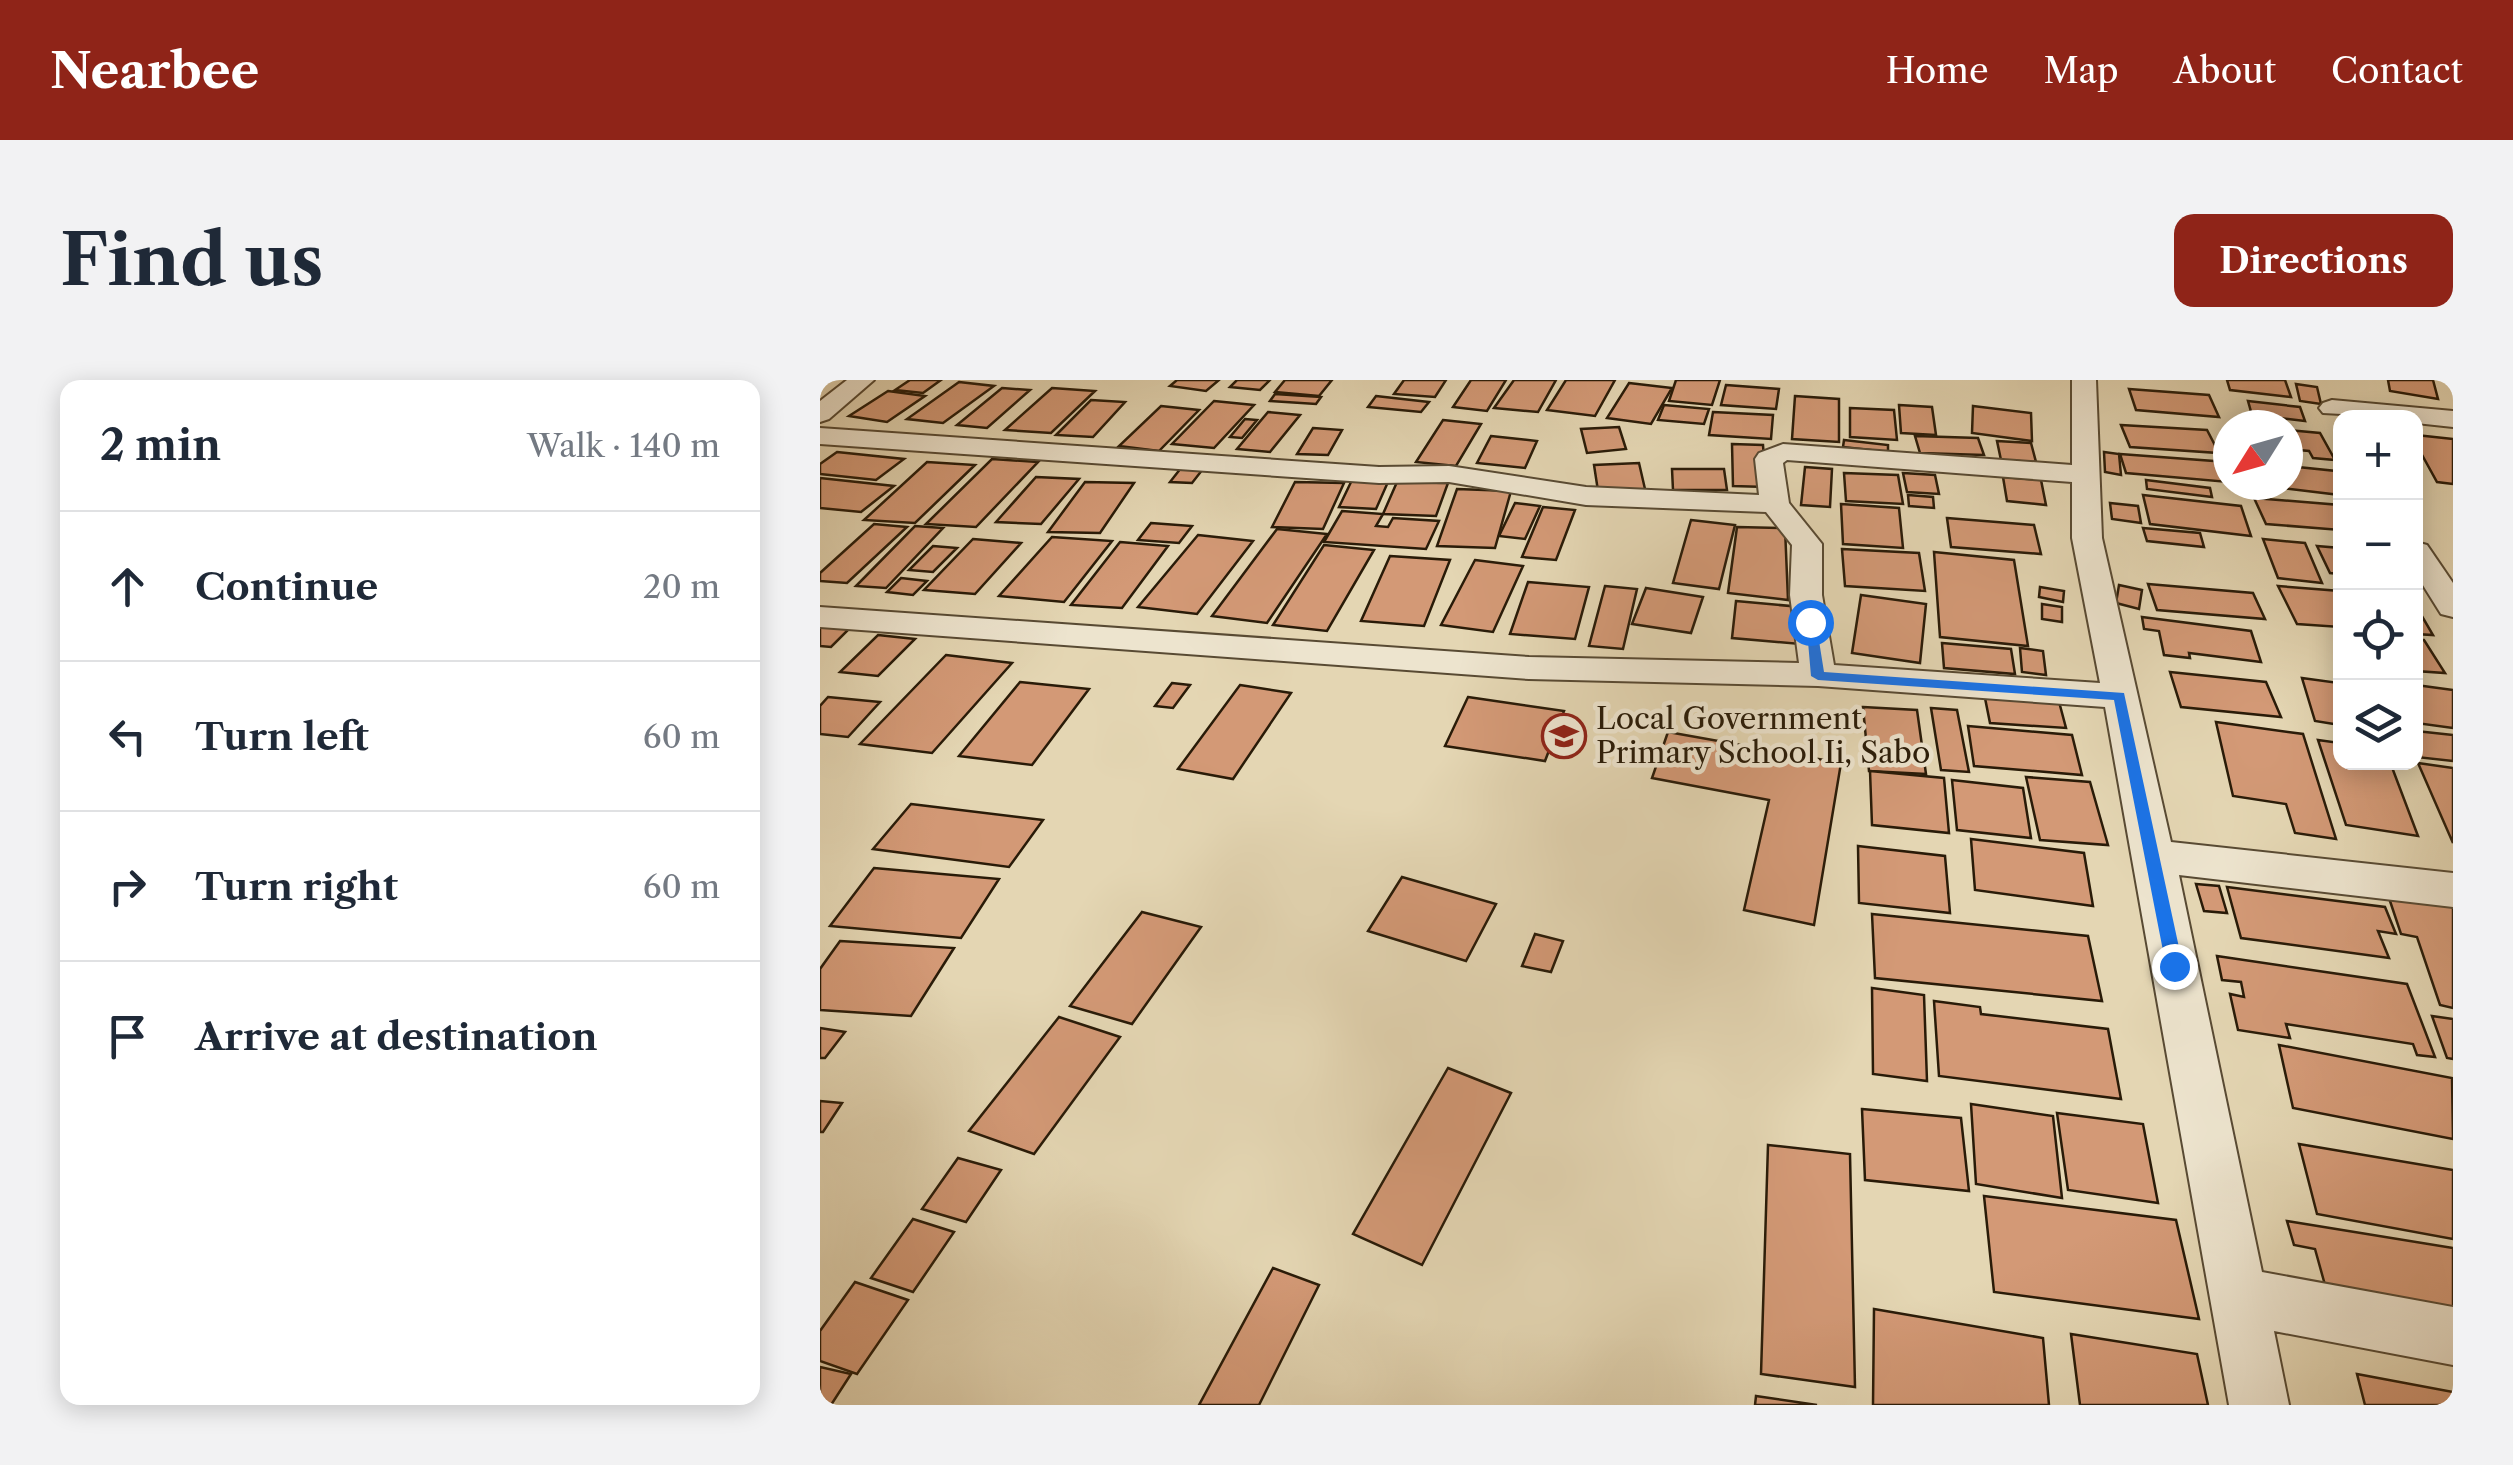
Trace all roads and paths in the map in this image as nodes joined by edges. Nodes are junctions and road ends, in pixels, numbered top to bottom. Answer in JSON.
{"nodes":[{"id":1,"x":862,"y":380,"type":"edge"},
{"id":2,"x":2084,"y":380,"type":"edge"},
{"id":3,"x":2330,"y":380,"type":"edge"},
{"id":4,"x":2335,"y":410,"type":"edge"},
{"id":5,"x":820,"y":414,"type":"edge"},
{"id":6,"x":2423,"y":418,"type":"edge"},
{"id":7,"x":2453,"y":419,"type":"edge"},
{"id":8,"x":820,"y":436,"type":"edge"},
{"id":9,"x":2083,"y":474,"type":"junction"},
{"id":10,"x":1775,"y":504,"type":"junction"},
{"id":11,"x":2423,"y":561,"type":"edge"},
{"id":12,"x":2451,"y":599,"type":"edge"},
{"id":13,"x":820,"y":616,"type":"edge"},
{"id":14,"x":1818,"y":676,"type":"junction"},
{"id":15,"x":2120,"y":696,"type":"junction"},
{"id":16,"x":2154,"y":856,"type":"junction"},
{"id":17,"x":2453,"y":890,"type":"edge"},
{"id":18,"x":2236,"y":1296,"type":"junction"},
{"id":19,"x":2453,"y":1336,"type":"edge"},
{"id":20,"x":2259,"y":1405,"type":"edge"}],
"edges":[{"from":1,"to":5,"type":"street"},
{"from":2,"to":9,"type":"street"},
{"from":3,"to":4,"type":"street"},
{"from":6,"to":7,"type":"street"},
{"from":8,"to":10,"type":"street"},
{"from":9,"to":10,"type":"street"},
{"from":9,"to":15,"type":"street"},
{"from":10,"to":14,"type":"street"},
{"from":11,"to":12,"type":"street"},
{"from":13,"to":14,"type":"street"},
{"from":14,"to":15,"type":"street"},
{"from":15,"to":16,"type":"street"},
{"from":16,"to":17,"type":"street"},
{"from":16,"to":18,"type":"street"},
{"from":18,"to":19,"type":"street"},
{"from":18,"to":20,"type":"street"}]}
